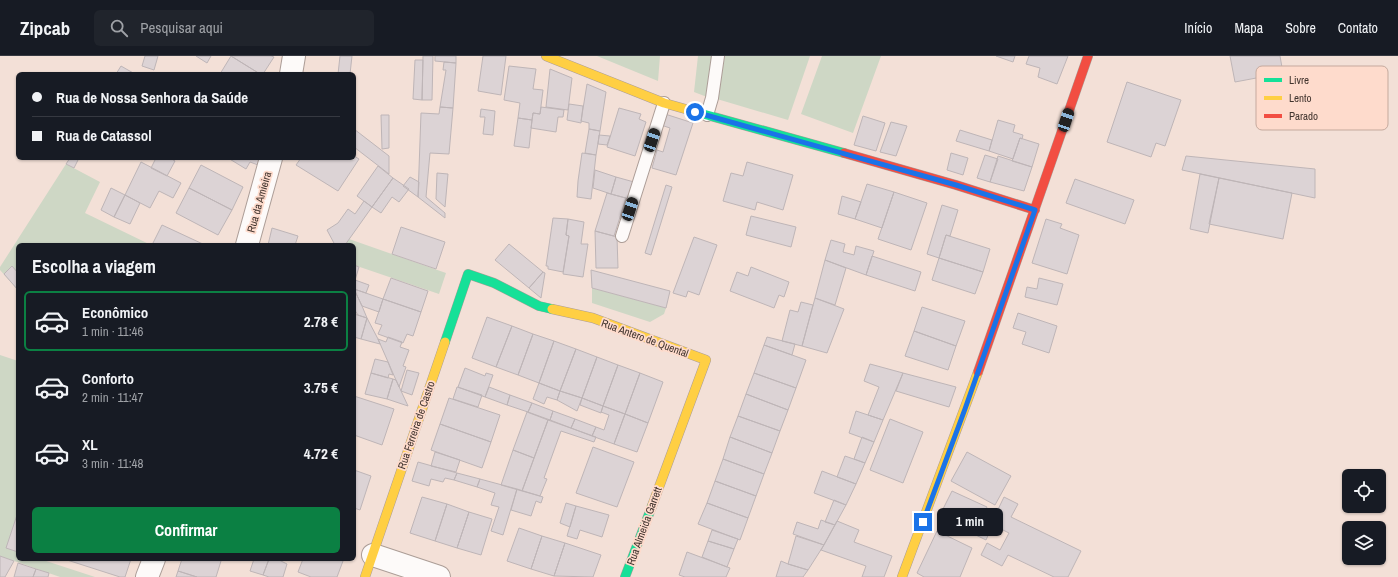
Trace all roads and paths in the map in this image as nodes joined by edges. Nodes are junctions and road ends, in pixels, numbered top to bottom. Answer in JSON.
{"nodes":[{"id":1,"x":294,"y":56,"type":"edge"},
{"id":2,"x":546,"y":56,"type":"edge"},
{"id":3,"x":718,"y":56,"type":"edge"},
{"id":4,"x":1088,"y":56,"type":"edge"},
{"id":5,"x":290,"y":72,"type":"edge"},
{"id":6,"x":664,"y":103,"type":"junction"},
{"id":7,"x":707,"y":115,"type":"junction"},
{"id":8,"x":270,"y":160,"type":"edge"},
{"id":9,"x":1035,"y":210,"type":"junction"},
{"id":10,"x":622,"y":236,"type":"dead end"},
{"id":11,"x":248,"y":243,"type":"edge"},
{"id":12,"x":468,"y":274,"type":"joint"},
{"id":13,"x":663,"y":476,"type":"joint"},
{"id":14,"x":373,"y":555,"type":"junction"},
{"id":15,"x":153,"y":561,"type":"edge"},
{"id":16,"x":147,"y":577,"type":"edge"},
{"id":17,"x":365,"y":577,"type":"edge"},
{"id":18,"x":439,"y":577,"type":"edge"},
{"id":19,"x":626,"y":577,"type":"edge"},
{"id":20,"x":902,"y":577,"type":"edge"}],
"edges":[{"from":1,"to":5,"type":"street"},
{"from":2,"to":6,"type":"street"},
{"from":3,"to":7,"type":"lane"},
{"from":4,"to":9,"type":"street"},
{"from":6,"to":7,"type":"street"},
{"from":6,"to":10,"type":"lane"},
{"from":7,"to":9,"type":"street"},
{"from":8,"to":11,"type":"street","name":"Rua da Amieira"},
{"from":9,"to":20,"type":"street"},
{"from":12,"to":13,"type":"street","name":"Rua Antero de Quental"},
{"from":12,"to":14,"type":"street","name":"Rua Ferreira de Castro"},
{"from":13,"to":19,"type":"street","name":"Rua Almeida Garrett"},
{"from":14,"to":17,"type":"street","name":"Rua Ferreira de Castro"},
{"from":14,"to":18,"type":"street"},
{"from":15,"to":16,"type":"street"}]}
